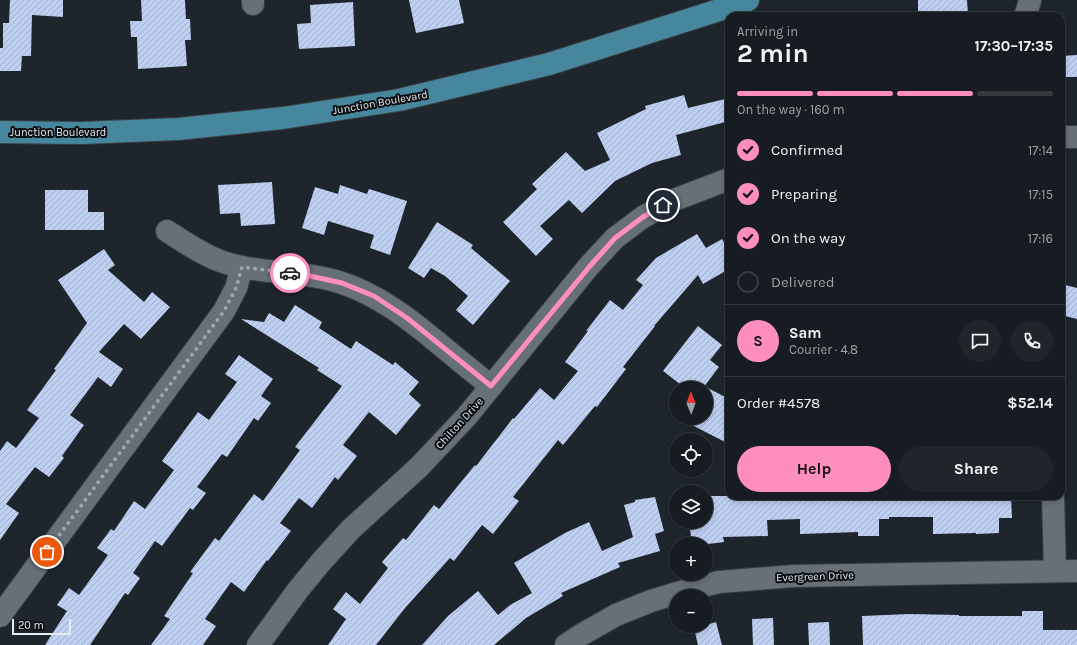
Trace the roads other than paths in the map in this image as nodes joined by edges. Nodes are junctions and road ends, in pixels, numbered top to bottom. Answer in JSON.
{"nodes":[{"id":1,"x":748,"y":0,"type":"edge"},
{"id":2,"x":0,"y":132,"type":"edge"},
{"id":3,"x":1077,"y":136,"type":"edge"},
{"id":4,"x":1065,"y":137,"type":"edge"},
{"id":5,"x":725,"y":181,"type":"edge"},
{"id":6,"x":168,"y":231,"type":"dead end"},
{"id":7,"x":242,"y":267,"type":"junction"},
{"id":8,"x":491,"y":386,"type":"junction"},
{"id":9,"x":1053,"y":500,"type":"edge"},
{"id":10,"x":1055,"y":571,"type":"junction"},
{"id":11,"x":1077,"y":571,"type":"edge"},
{"id":12,"x":0,"y":616,"type":"edge"},
{"id":13,"x":258,"y":645,"type":"edge"},
{"id":14,"x":566,"y":645,"type":"edge"}],
"edges":[{"from":1,"to":2,"type":"main road","name":"Junction Boulevard"},
{"from":3,"to":4,"type":"street"},
{"from":5,"to":8,"type":"street","name":"Chilton Drive"},
{"from":6,"to":7,"type":"street"},
{"from":7,"to":8,"type":"street"},
{"from":7,"to":12,"type":"street"},
{"from":8,"to":13,"type":"street","name":"Chilton Drive"},
{"from":9,"to":10,"type":"street"},
{"from":10,"to":11,"type":"street","name":"Evergreen Drive"},
{"from":10,"to":14,"type":"street","name":"Evergreen Drive"}]}
